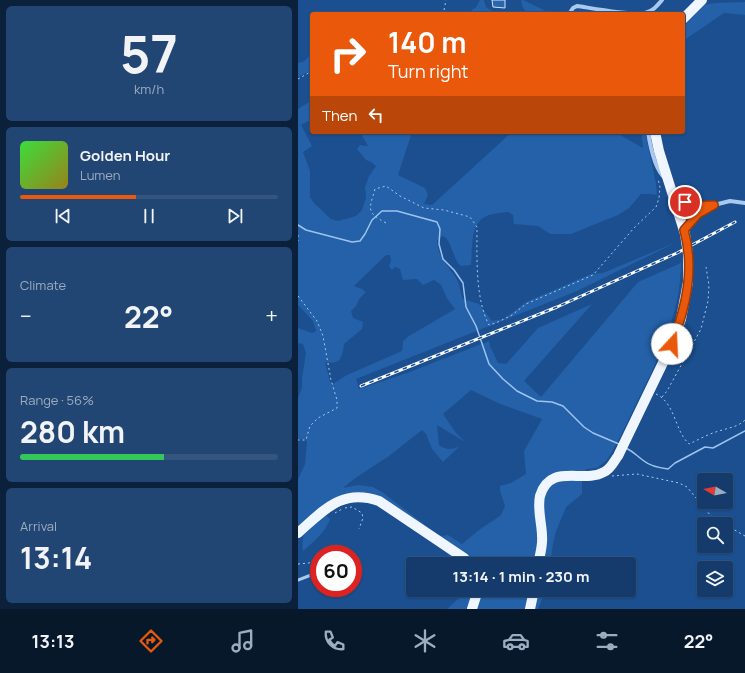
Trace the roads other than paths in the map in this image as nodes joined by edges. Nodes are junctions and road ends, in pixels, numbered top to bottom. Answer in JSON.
{"nodes":[{"id":1,"x":662,"y":0,"type":"edge"},
{"id":2,"x":702,"y":0,"type":"edge"},
{"id":3,"x":570,"y":12,"type":"edge"},
{"id":4,"x":620,"y":12,"type":"edge"},
{"id":5,"x":648,"y":12,"type":"edge"},
{"id":6,"x":685,"y":17,"type":"edge"},
{"id":7,"x":652,"y":135,"type":"edge"},
{"id":8,"x":672,"y":193,"type":"junction"},
{"id":9,"x":745,"y":203,"type":"edge"},
{"id":10,"x":714,"y":205,"type":"junction"},
{"id":11,"x":692,"y":206,"type":"junction"},
{"id":12,"x":679,"y":214,"type":"junction"},
{"id":13,"x":698,"y":214,"type":"junction"},
{"id":14,"x":684,"y":232,"type":"junction"},
{"id":15,"x":298,"y":533,"type":"edge"},
{"id":16,"x":463,"y":557,"type":"edge"},
{"id":17,"x":539,"y":557,"type":"edge"},
{"id":18,"x":310,"y":575,"type":"edge"},
{"id":19,"x":298,"y":580,"type":"edge"},
{"id":20,"x":476,"y":597,"type":"edge"},
{"id":21,"x":533,"y":597,"type":"edge"},
{"id":22,"x":472,"y":609,"type":"edge"},
{"id":23,"x":530,"y":609,"type":"edge"}],
"edges":[{"from":1,"to":5,"type":"street"},
{"from":2,"to":6,"type":"main road"},
{"from":3,"to":4,"type":"street"},
{"from":7,"to":8,"type":"main road"},
{"from":8,"to":11,"type":"street"},
{"from":8,"to":12,"type":"main road"},
{"from":9,"to":10,"type":"street"},
{"from":10,"to":11,"type":"street"},
{"from":10,"to":13,"type":"street"},
{"from":11,"to":12,"type":"street"},
{"from":12,"to":13,"type":"street"},
{"from":12,"to":14,"type":"main road"},
{"from":13,"to":14,"type":"street"},
{"from":14,"to":17,"type":"main road","bridge":true},
{"from":15,"to":16,"type":"main road"},
{"from":18,"to":19,"type":"lane"},
{"from":20,"to":22,"type":"main road"},
{"from":21,"to":23,"type":"main road"}]}
